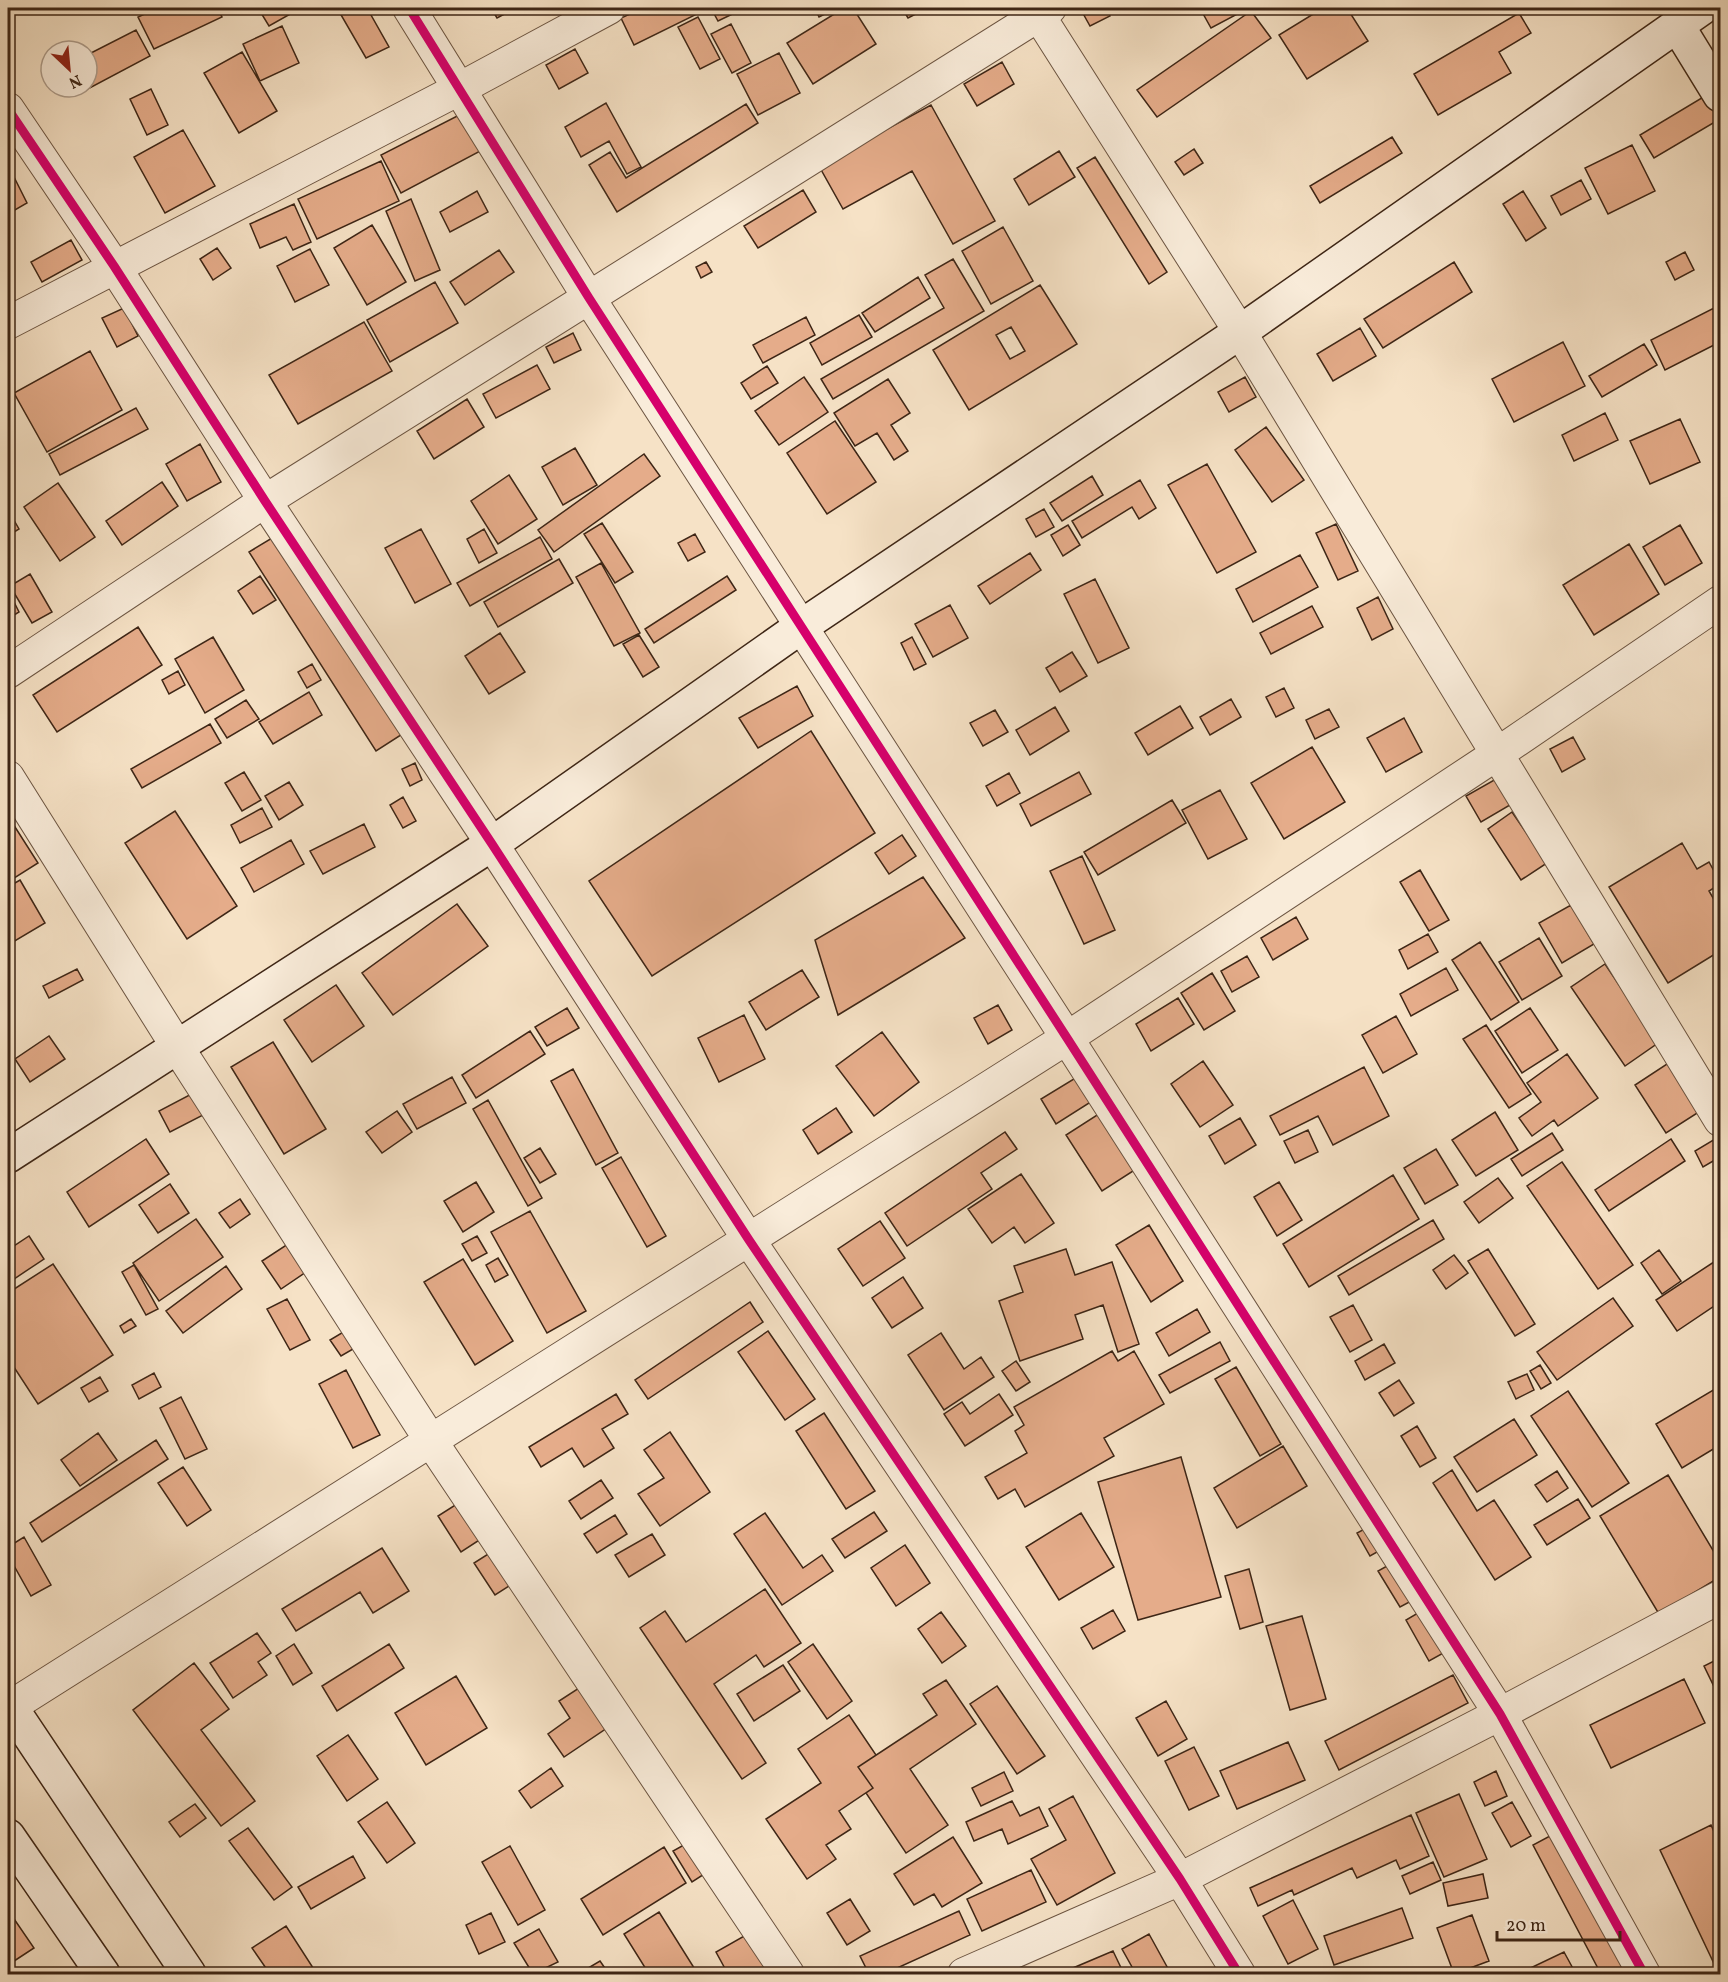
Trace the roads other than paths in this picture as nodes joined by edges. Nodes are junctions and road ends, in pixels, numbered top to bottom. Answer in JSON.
{"nodes":[{"id":1,"x":409,"y":8,"type":"edge"},
{"id":2,"x":609,"y":8,"type":"edge"},
{"id":3,"x":1041,"y":10,"type":"edge"},
{"id":4,"x":1681,"y":13,"type":"edge"},
{"id":5,"x":459,"y":89,"type":"junction"},
{"id":6,"x":1720,"y":95,"type":"edge"},
{"id":7,"x":8,"y":109,"type":"edge"},
{"id":8,"x":114,"y":266,"type":"junction"},
{"id":9,"x":589,"y":298,"type":"junction"},
{"id":10,"x":8,"y":323,"type":"edge"},
{"id":11,"x":1240,"y":332,"type":"junction"},
{"id":12,"x":265,"y":501,"type":"junction"},
{"id":13,"x":1720,"y":602,"type":"edge"},
{"id":14,"x":802,"y":626,"type":"junction"},
{"id":15,"x":8,"y":672,"type":"edge"},
{"id":16,"x":1497,"y":754,"type":"junction"},
{"id":17,"x":8,"y":777,"type":"edge"},
{"id":18,"x":492,"y":843,"type":"junction"},
{"id":19,"x":1067,"y":1038,"type":"junction"},
{"id":20,"x":178,"y":1048,"type":"junction"},
{"id":21,"x":1720,"y":1120,"type":"edge"},
{"id":22,"x":8,"y":1156,"type":"edge"},
{"id":23,"x":749,"y":1240,"type":"junction"},
{"id":24,"x":430,"y":1441,"type":"junction"},
{"id":25,"x":1720,"y":1597,"type":"edge"},
{"id":26,"x":9,"y":1705,"type":"edge"},
{"id":27,"x":1500,"y":1714,"type":"junction"},
{"id":28,"x":8,"y":1836,"type":"edge"},
{"id":29,"x":1180,"y":1880,"type":"junction"},
{"id":30,"x":103,"y":1974,"type":"edge"},
{"id":31,"x":189,"y":1974,"type":"edge"},
{"id":32,"x":788,"y":1974,"type":"edge"},
{"id":33,"x":964,"y":1974,"type":"edge"},
{"id":34,"x":1239,"y":1974,"type":"edge"},
{"id":35,"x":1644,"y":1974,"type":"edge"}],
"edges":[{"from":1,"to":5,"type":"street"},
{"from":2,"to":5,"type":"street"},
{"from":3,"to":9,"type":"street"},
{"from":3,"to":11,"type":"street"},
{"from":4,"to":6,"type":"street"},
{"from":4,"to":11,"type":"street"},
{"from":5,"to":8,"type":"street"},
{"from":5,"to":9,"type":"street"},
{"from":7,"to":8,"type":"street"},
{"from":8,"to":10,"type":"street"},
{"from":8,"to":12,"type":"street"},
{"from":9,"to":12,"type":"street"},
{"from":9,"to":14,"type":"street"},
{"from":11,"to":14,"type":"street"},
{"from":11,"to":16,"type":"street"},
{"from":12,"to":15,"type":"street"},
{"from":12,"to":18,"type":"street"},
{"from":13,"to":16,"type":"street"},
{"from":14,"to":18,"type":"street"},
{"from":14,"to":19,"type":"street"},
{"from":16,"to":19,"type":"street"},
{"from":16,"to":21,"type":"street"},
{"from":17,"to":20,"type":"street"},
{"from":18,"to":20,"type":"street"},
{"from":18,"to":23,"type":"street"},
{"from":19,"to":23,"type":"street"},
{"from":19,"to":27,"type":"street"},
{"from":20,"to":22,"type":"street"},
{"from":20,"to":24,"type":"street"},
{"from":23,"to":24,"type":"street"},
{"from":23,"to":29,"type":"street"},
{"from":24,"to":26,"type":"street"},
{"from":24,"to":32,"type":"street"},
{"from":25,"to":27,"type":"street"},
{"from":26,"to":31,"type":"street"},
{"from":27,"to":29,"type":"street"},
{"from":27,"to":35,"type":"street"},
{"from":28,"to":30,"type":"street"},
{"from":29,"to":33,"type":"street"},
{"from":29,"to":34,"type":"street"}]}
